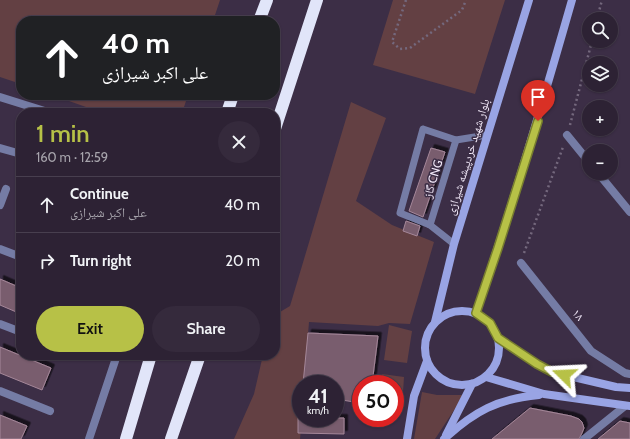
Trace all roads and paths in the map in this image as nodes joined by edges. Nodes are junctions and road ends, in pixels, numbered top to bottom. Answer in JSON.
{"nodes":[{"id":1,"x":265,"y":0,"type":"edge"},
{"id":2,"x":317,"y":0,"type":"edge"},
{"id":3,"x":406,"y":0,"type":"edge"},
{"id":4,"x":466,"y":0,"type":"edge"},
{"id":5,"x":529,"y":0,"type":"edge"},
{"id":6,"x":572,"y":0,"type":"edge"},
{"id":7,"x":602,"y":0,"type":"edge"},
{"id":8,"x":599,"y":12,"type":"edge"},
{"id":9,"x":261,"y":16,"type":"edge"},
{"id":10,"x":590,"y":48,"type":"edge"},
{"id":11,"x":0,"y":96,"type":"edge"},
{"id":12,"x":36,"y":108,"type":"edge"},
{"id":13,"x":280,"y":113,"type":"edge"},
{"id":14,"x":487,"y":134,"type":"junction"},
{"id":15,"x":567,"y":135,"type":"junction"},
{"id":16,"x":456,"y":140,"type":"junction"},
{"id":17,"x":0,"y":148,"type":"edge"},
{"id":18,"x":16,"y":153,"type":"edge"},
{"id":19,"x":582,"y":153,"type":"edge"},
{"id":20,"x":604,"y":180,"type":"edge"},
{"id":21,"x":6,"y":189,"type":"dead end"},
{"id":22,"x":0,"y":205,"type":"edge"},
{"id":23,"x":630,"y":212,"type":"edge"},
{"id":24,"x":430,"y":225,"type":"junction"},
{"id":25,"x":454,"y":244,"type":"junction"},
{"id":26,"x":0,"y":249,"type":"edge"},
{"id":27,"x":16,"y":255,"type":"edge"},
{"id":28,"x":521,"y":263,"type":"joint"},
{"id":29,"x":476,"y":313,"type":"junction"},
{"id":30,"x":435,"y":322,"type":"junction"},
{"id":31,"x":0,"y":324,"type":"edge"},
{"id":32,"x":16,"y":330,"type":"edge"},
{"id":33,"x":498,"y":338,"type":"junction"},
{"id":34,"x":115,"y":360,"type":"edge"},
{"id":35,"x":150,"y":360,"type":"edge"},
{"id":36,"x":198,"y":360,"type":"edge"},
{"id":37,"x":427,"y":361,"type":"junction"},
{"id":38,"x":628,"y":373,"type":"edge"},
{"id":39,"x":486,"y":377,"type":"junction"},
{"id":40,"x":472,"y":384,"type":"junction"},
{"id":41,"x":630,"y":388,"type":"edge"},
{"id":42,"x":0,"y":391,"type":"edge"},
{"id":43,"x":544,"y":394,"type":"junction"},
{"id":44,"x":627,"y":406,"type":"edge"},
{"id":45,"x":50,"y":411,"type":"dead end"},
{"id":46,"x":89,"y":439,"type":"edge"},
{"id":47,"x":126,"y":439,"type":"edge"},
{"id":48,"x":171,"y":439,"type":"edge"},
{"id":49,"x":408,"y":439,"type":"edge"},
{"id":50,"x":444,"y":439,"type":"edge"},
{"id":51,"x":584,"y":439,"type":"edge"}],
"edges":[{"from":1,"to":9,"type":"highway"},
{"from":2,"to":13,"type":"highway"},
{"from":3,"to":4,"type":"path"},
{"from":5,"to":14,"type":"street","name":"بلوار شهید خردپیشه شیرازی"},
{"from":6,"to":29,"type":"street"},
{"from":7,"to":8,"type":"path"},
{"from":10,"to":15,"type":"path"},
{"from":11,"to":12,"type":"street"},
{"from":14,"to":16,"type":"lane"},
{"from":14,"to":25,"type":"street","name":"بلوار شهید خردپیشه شیرازی"},
{"from":15,"to":19,"type":"street"},
{"from":15,"to":28,"type":"path"},
{"from":16,"to":24,"type":"lane","name":"گاز CNG"},
{"from":16,"to":24,"type":"lane"},
{"from":17,"to":18,"type":"street"},
{"from":20,"to":23,"type":"street"},
{"from":21,"to":22,"type":"street"},
{"from":24,"to":25,"type":"lane"},
{"from":25,"to":30,"type":"street","name":"بلوار شهید خردپیشه شیرازی"},
{"from":26,"to":27,"type":"street"},
{"from":28,"to":38,"type":"street","name":"۱۸"},
{"from":29,"to":30,"type":"street"},
{"from":29,"to":33,"type":"street"},
{"from":30,"to":37,"type":"street"},
{"from":31,"to":32,"type":"street"},
{"from":33,"to":39,"type":"street"},
{"from":33,"to":41,"type":"street"},
{"from":34,"to":46,"type":"street"},
{"from":35,"to":47,"type":"highway"},
{"from":36,"to":48,"type":"highway"},
{"from":37,"to":40,"type":"street"},
{"from":37,"to":49,"type":"street"},
{"from":39,"to":40,"type":"street"},
{"from":39,"to":43,"type":"street"},
{"from":40,"to":50,"type":"street"},
{"from":42,"to":45,"type":"street"},
{"from":43,"to":44,"type":"street"},
{"from":43,"to":50,"type":"street"},
{"from":44,"to":51,"type":"street"}]}
